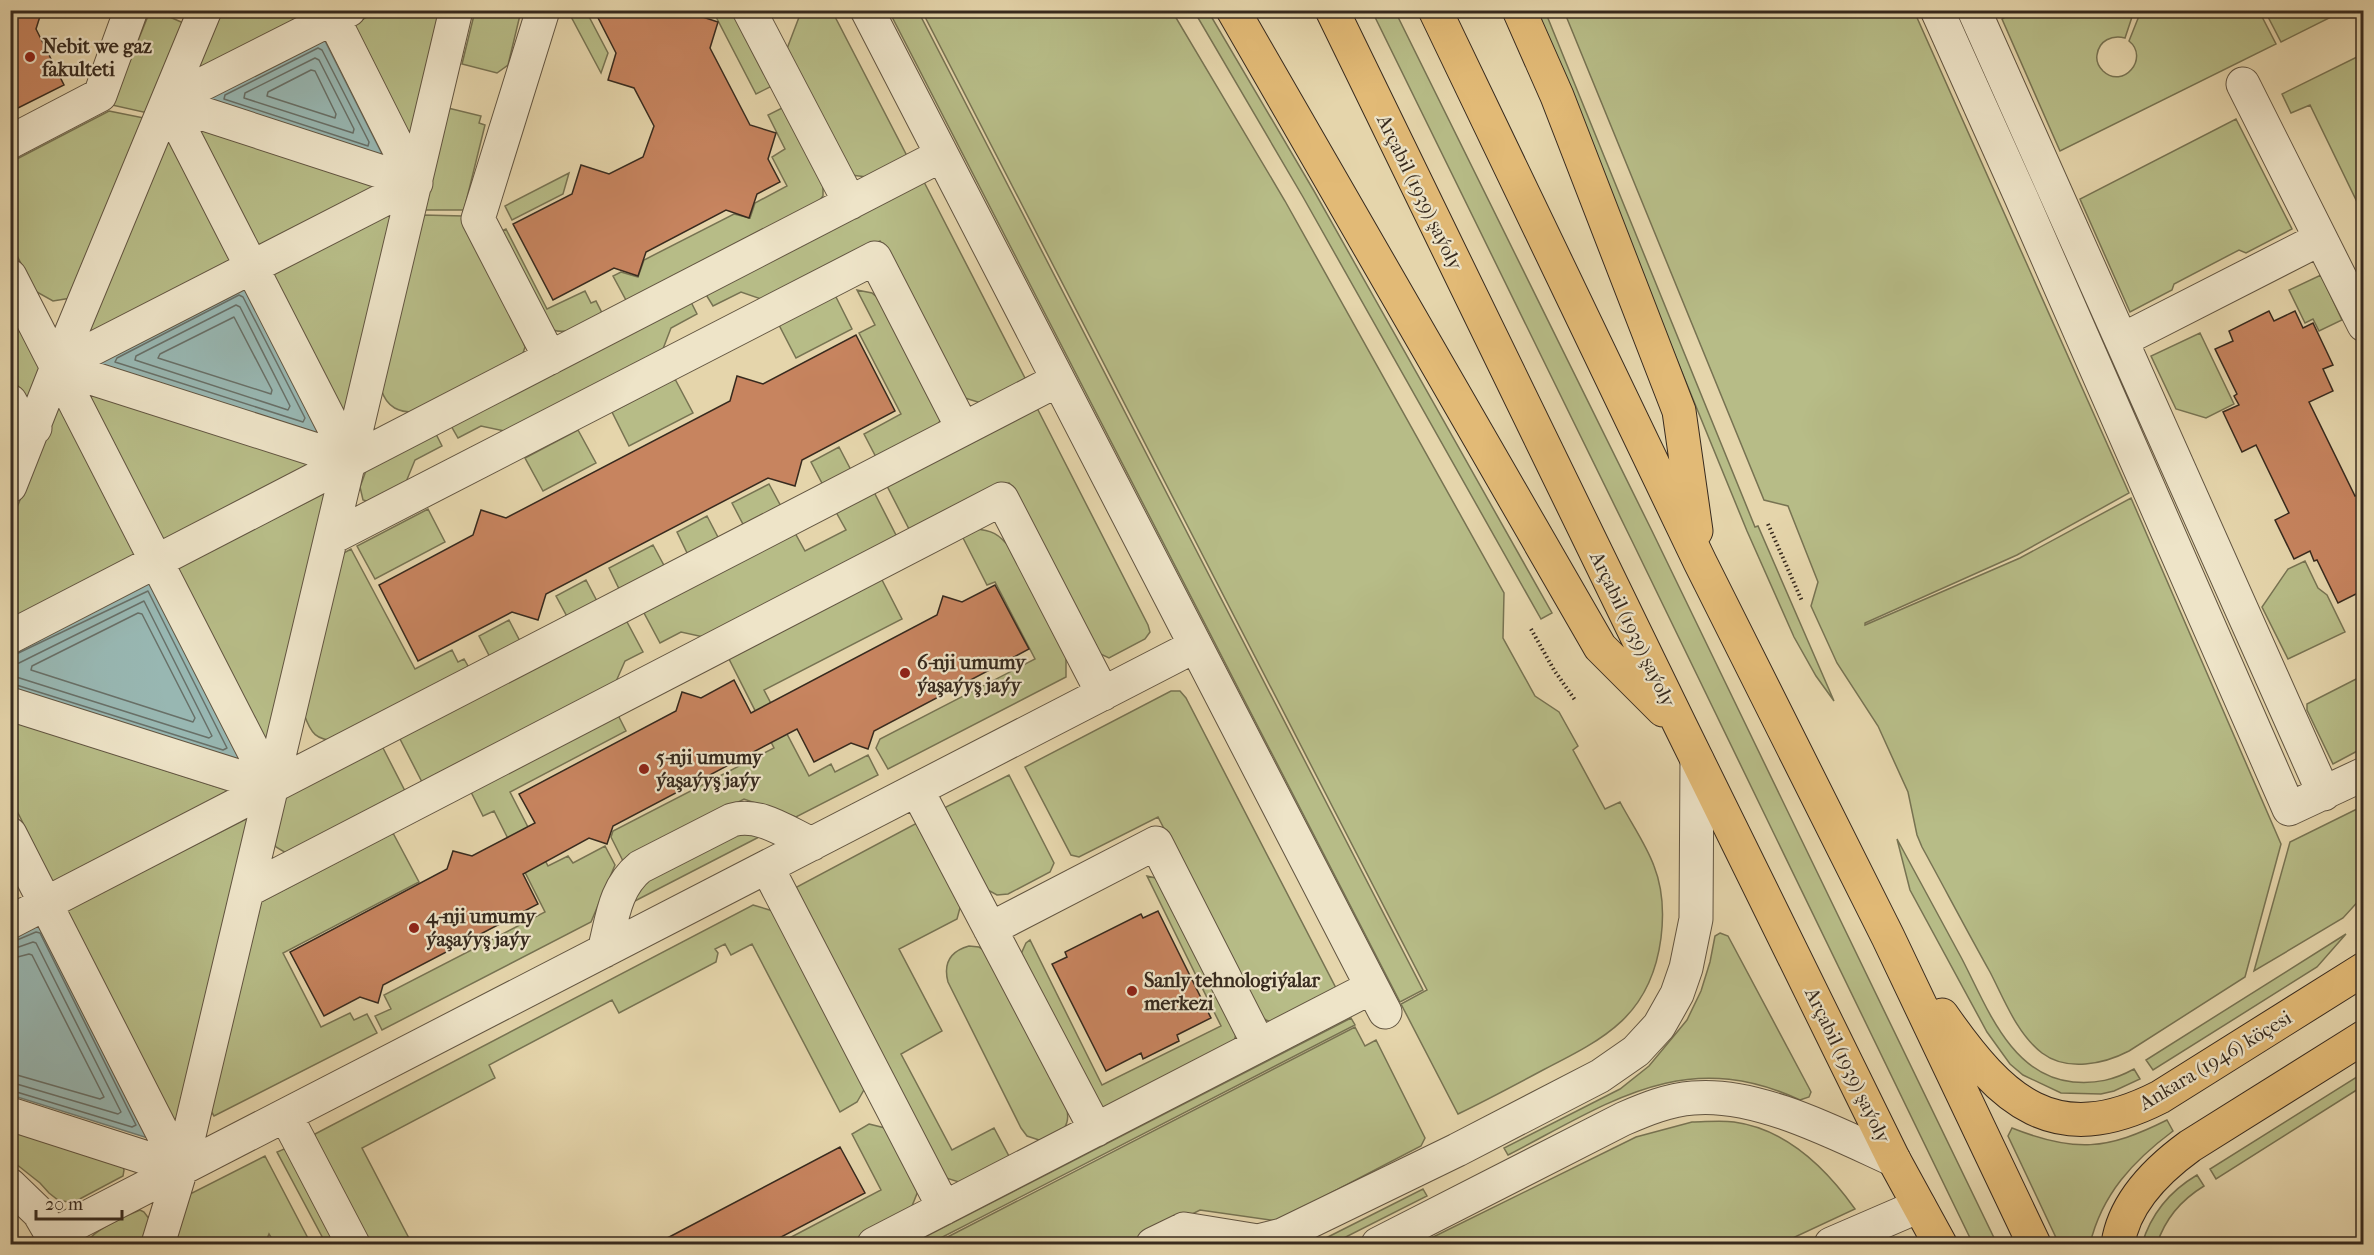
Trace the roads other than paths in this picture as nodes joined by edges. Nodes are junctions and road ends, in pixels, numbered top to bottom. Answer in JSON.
{"nodes":[{"id":1,"x":131,"y":10,"type":"edge"},
{"id":2,"x":205,"y":10,"type":"edge"},
{"id":3,"x":456,"y":10,"type":"edge"},
{"id":4,"x":543,"y":10,"type":"edge"},
{"id":5,"x":749,"y":10,"type":"edge"},
{"id":6,"x":867,"y":10,"type":"edge"},
{"id":7,"x":1233,"y":10,"type":"edge"},
{"id":8,"x":1332,"y":10,"type":"edge"},
{"id":9,"x":1435,"y":10,"type":"edge"},
{"id":10,"x":1519,"y":10,"type":"edge"},
{"id":11,"x":1936,"y":10,"type":"edge"},
{"id":12,"x":1974,"y":10,"type":"edge"},
{"id":13,"x":337,"y":13,"type":"edge"},
{"id":14,"x":2243,"y":84,"type":"dead end"},
{"id":15,"x":167,"y":102,"type":"junction"},
{"id":16,"x":10,"y":142,"type":"edge"},
{"id":17,"x":942,"y":155,"type":"junction"},
{"id":18,"x":416,"y":183,"type":"junction"},
{"id":19,"x":849,"y":203,"type":"junction"},
{"id":20,"x":2320,"y":239,"type":"junction"},
{"id":21,"x":252,"y":267,"type":"junction"},
{"id":22,"x":10,"y":276,"type":"edge"},
{"id":23,"x":2364,"y":325,"type":"edge"},
{"id":24,"x":2122,"y":340,"type":"junction"},
{"id":25,"x":550,"y":358,"type":"junction"},
{"id":26,"x":57,"y":367,"type":"junction"},
{"id":27,"x":1058,"y":380,"type":"junction"},
{"id":28,"x":10,"y":401,"type":"edge"},
{"id":29,"x":35,"y":428,"type":"junction"},
{"id":30,"x":963,"y":429,"type":"junction"},
{"id":31,"x":351,"y":461,"type":"junction"},
{"id":32,"x":10,"y":486,"type":"edge"},
{"id":33,"x":331,"y":538,"type":"junction"},
{"id":34,"x":157,"y":562,"type":"junction"},
{"id":35,"x":1700,"y":562,"type":"junction"},
{"id":36,"x":10,"y":637,"type":"edge"},
{"id":37,"x":1195,"y":646,"type":"junction"},
{"id":38,"x":1102,"y":694,"type":"junction"},
{"id":39,"x":10,"y":704,"type":"edge"},
{"id":40,"x":1681,"y":727,"type":"junction"},
{"id":41,"x":1697,"y":760,"type":"junction"},
{"id":42,"x":2364,"y":774,"type":"edge"},
{"id":43,"x":272,"y":787,"type":"junction"},
{"id":44,"x":917,"y":790,"type":"junction"},
{"id":45,"x":2324,"y":794,"type":"junction"},
{"id":46,"x":10,"y":834,"type":"edge"},
{"id":47,"x":812,"y":844,"type":"junction"},
{"id":48,"x":767,"y":867,"type":"junction"},
{"id":49,"x":248,"y":890,"type":"junction"},
{"id":50,"x":46,"y":904,"type":"junction"},
{"id":51,"x":10,"y":922,"type":"edge"},
{"id":52,"x":990,"y":929,"type":"junction"},
{"id":53,"x":1888,"y":937,"type":"junction"},
{"id":54,"x":604,"y":951,"type":"junction"},
{"id":55,"x":2364,"y":969,"type":"edge"},
{"id":56,"x":2364,"y":1037,"type":"edge"},
{"id":57,"x":1259,"y":1045,"type":"junction"},
{"id":58,"x":10,"y":1114,"type":"edge"},
{"id":59,"x":286,"y":1116,"type":"junction"},
{"id":60,"x":1096,"y":1130,"type":"junction"},
{"id":61,"x":1894,"y":1160,"type":"junction"},
{"id":62,"x":181,"y":1169,"type":"junction"},
{"id":63,"x":10,"y":1185,"type":"edge"},
{"id":64,"x":1919,"y":1206,"type":"junction"},
{"id":65,"x":944,"y":1209,"type":"junction"},
{"id":66,"x":1189,"y":1237,"type":"edge"},
{"id":67,"x":55,"y":1240,"type":"edge"},
{"id":68,"x":158,"y":1245,"type":"edge"},
{"id":69,"x":353,"y":1245,"type":"edge"},
{"id":70,"x":874,"y":1245,"type":"edge"},
{"id":71,"x":1153,"y":1245,"type":"edge"},
{"id":72,"x":1378,"y":1245,"type":"edge"},
{"id":73,"x":1831,"y":1245,"type":"edge"},
{"id":74,"x":1940,"y":1245,"type":"edge"},
{"id":75,"x":2034,"y":1245,"type":"edge"},
{"id":76,"x":2118,"y":1245,"type":"edge"}],
"edges":[{"from":1,"to":16,"type":"lane"},
{"from":2,"to":15,"type":"lane"},
{"from":3,"to":18,"type":"lane"},
{"from":4,"to":25,"type":"lane"},
{"from":5,"to":19,"type":"lane"},
{"from":6,"to":17,"type":"lane"},
{"from":7,"to":40,"type":"main road"},
{"from":8,"to":40,"type":"main road","name":"Arçabil (1939) şaýoly"},
{"from":9,"to":35,"type":"main road"},
{"from":10,"to":35,"type":"main road"},
{"from":11,"to":45,"type":"lane"},
{"from":12,"to":24,"type":"lane"},
{"from":13,"to":15,"type":"lane"},
{"from":13,"to":18,"type":"lane"},
{"from":14,"to":20,"type":"lane"},
{"from":15,"to":18,"type":"lane"},
{"from":15,"to":21,"type":"lane"},
{"from":15,"to":26,"type":"lane"},
{"from":17,"to":19,"type":"lane"},
{"from":17,"to":27,"type":"lane"},
{"from":18,"to":21,"type":"lane"},
{"from":18,"to":31,"type":"lane"},
{"from":19,"to":25,"type":"lane"},
{"from":20,"to":23,"type":"lane"},
{"from":20,"to":24,"type":"lane"},
{"from":21,"to":26,"type":"lane"},
{"from":21,"to":31,"type":"lane"},
{"from":22,"to":26,"type":"lane"},
{"from":24,"to":45,"type":"lane"},
{"from":25,"to":31,"type":"lane"},
{"from":26,"to":29,"type":"lane"},
{"from":26,"to":31,"type":"lane"},
{"from":26,"to":34,"type":"lane"},
{"from":27,"to":30,"type":"lane"},
{"from":27,"to":37,"type":"lane"},
{"from":28,"to":29,"type":"lane"},
{"from":29,"to":32,"type":"lane"},
{"from":30,"to":33,"type":"lane"},
{"from":30,"to":43,"type":"lane"},
{"from":31,"to":33,"type":"lane"},
{"from":31,"to":34,"type":"lane"},
{"from":33,"to":43,"type":"lane"},
{"from":34,"to":36,"type":"lane"},
{"from":34,"to":43,"type":"lane"},
{"from":35,"to":53,"type":"main road"},
{"from":37,"to":38,"type":"lane"},
{"from":37,"to":57,"type":"lane"},
{"from":38,"to":44,"type":"lane"},
{"from":38,"to":49,"type":"lane"},
{"from":39,"to":43,"type":"lane"},
{"from":40,"to":41,"type":"main road","name":"Arçabil (1939) şaýoly"},
{"from":41,"to":61,"type":"main road","name":"Arçabil (1939) şaýoly"},
{"from":41,"to":66,"type":"lane"},
{"from":42,"to":45,"type":"lane"},
{"from":43,"to":49,"type":"lane"},
{"from":43,"to":50,"type":"lane"},
{"from":44,"to":47,"type":"lane"},
{"from":44,"to":52,"type":"lane"},
{"from":46,"to":50,"type":"lane"},
{"from":47,"to":48,"type":"lane"},
{"from":47,"to":54,"type":"lane"},
{"from":48,"to":54,"type":"lane"},
{"from":48,"to":65,"type":"lane"},
{"from":49,"to":62,"type":"lane"},
{"from":50,"to":51,"type":"lane"},
{"from":50,"to":62,"type":"lane"},
{"from":52,"to":57,"type":"lane"},
{"from":52,"to":60,"type":"lane"},
{"from":53,"to":55,"type":"main road","name":"Ankara (1946) köçesi"},
{"from":53,"to":75,"type":"main road"},
{"from":54,"to":59,"type":"lane"},
{"from":56,"to":76,"type":"main road"},
{"from":57,"to":60,"type":"lane"},
{"from":58,"to":62,"type":"lane"},
{"from":59,"to":62,"type":"lane"},
{"from":59,"to":69,"type":"lane"},
{"from":60,"to":65,"type":"lane"},
{"from":61,"to":64,"type":"main road","name":"Arçabil (1939) şaýoly"},
{"from":61,"to":72,"type":"lane"},
{"from":62,"to":67,"type":"lane"},
{"from":62,"to":68,"type":"lane"},
{"from":63,"to":67,"type":"lane"},
{"from":64,"to":73,"type":"lane"},
{"from":64,"to":74,"type":"main road","name":"Arçabil (1939) şaýoly"},
{"from":65,"to":70,"type":"lane"},
{"from":66,"to":71,"type":"lane"}]}
